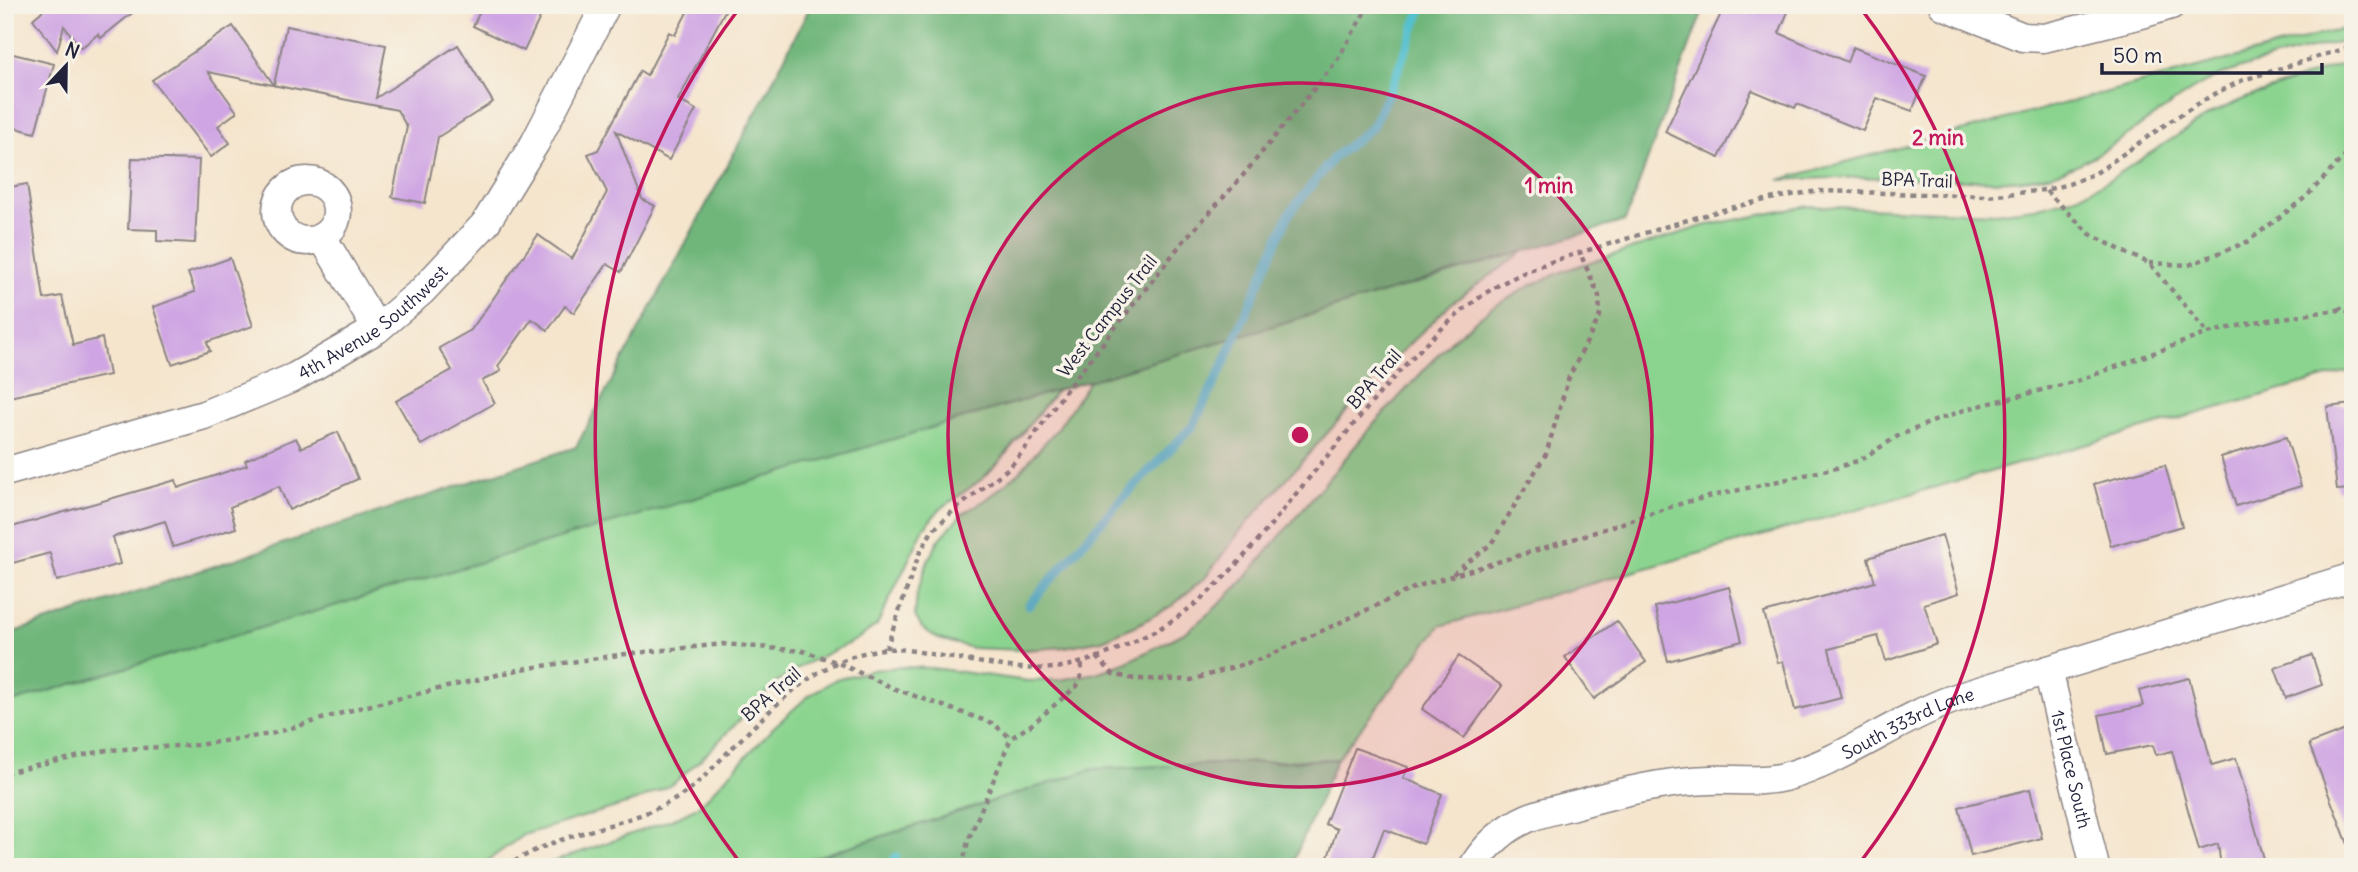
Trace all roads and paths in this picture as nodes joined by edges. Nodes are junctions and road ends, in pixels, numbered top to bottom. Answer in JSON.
{"nodes":[{"id":1,"x":606,"y":5,"type":"edge"},
{"id":2,"x":1369,"y":5,"type":"edge"},
{"id":3,"x":1943,"y":5,"type":"edge"},
{"id":4,"x":2171,"y":5,"type":"edge"},
{"id":5,"x":2353,"y":46,"type":"edge"},
{"id":6,"x":2353,"y":147,"type":"edge"},
{"id":7,"x":2045,"y":190,"type":"junction"},
{"id":8,"x":322,"y":237,"type":"dead end"},
{"id":9,"x":1580,"y":253,"type":"junction"},
{"id":10,"x":2149,"y":263,"type":"junction"},
{"id":11,"x":2353,"y":300,"type":"edge"},
{"id":12,"x":2337,"y":310,"type":"junction"},
{"id":13,"x":2353,"y":313,"type":"edge"},
{"id":14,"x":377,"y":329,"type":"junction"},
{"id":15,"x":2208,"y":333,"type":"junction"},
{"id":16,"x":5,"y":472,"type":"edge"},
{"id":17,"x":1449,"y":576,"type":"junction"},
{"id":18,"x":2353,"y":576,"type":"edge"},
{"id":19,"x":886,"y":649,"type":"junction"},
{"id":20,"x":1097,"y":657,"type":"junction"},
{"id":21,"x":1083,"y":661,"type":"junction"},
{"id":22,"x":836,"y":662,"type":"junction"},
{"id":23,"x":2048,"y":670,"type":"junction"},
{"id":24,"x":1011,"y":738,"type":"junction"},
{"id":25,"x":5,"y":774,"type":"edge"},
{"id":26,"x":506,"y":867,"type":"edge"},
{"id":27,"x":962,"y":867,"type":"edge"},
{"id":28,"x":1473,"y":867,"type":"edge"},
{"id":29,"x":2095,"y":867,"type":"edge"}],
"edges":[{"from":1,"to":14,"type":"street","name":"4th Avenue Southwest"},
{"from":2,"to":19,"type":"path","name":"West Campus Trail"},
{"from":3,"to":4,"type":"street"},
{"from":5,"to":7,"type":"path","name":"BPA Trail"},
{"from":6,"to":10,"type":"path"},
{"from":7,"to":9,"type":"path","name":"BPA Trail"},
{"from":7,"to":10,"type":"path"},
{"from":8,"to":14,"type":"street"},
{"from":9,"to":17,"type":"path"},
{"from":9,"to":20,"type":"path","name":"BPA Trail"},
{"from":10,"to":15,"type":"path"},
{"from":11,"to":12,"type":"path"},
{"from":12,"to":13,"type":"path"},
{"from":12,"to":15,"type":"path"},
{"from":14,"to":16,"type":"street","name":"4th Avenue Southwest"},
{"from":15,"to":17,"type":"path"},
{"from":17,"to":20,"type":"path"},
{"from":18,"to":23,"type":"street","name":"South 333rd Lane"},
{"from":19,"to":21,"type":"path","name":"BPA Trail"},
{"from":19,"to":22,"type":"path","name":"BPA Trail"},
{"from":20,"to":21,"type":"path","name":"BPA Trail"},
{"from":21,"to":24,"type":"path"},
{"from":22,"to":24,"type":"path"},
{"from":22,"to":25,"type":"path"},
{"from":22,"to":26,"type":"path","name":"BPA Trail"},
{"from":23,"to":28,"type":"street","name":"South 333rd Lane"},
{"from":23,"to":29,"type":"street","name":"1st Place South"},
{"from":24,"to":27,"type":"path"}]}
